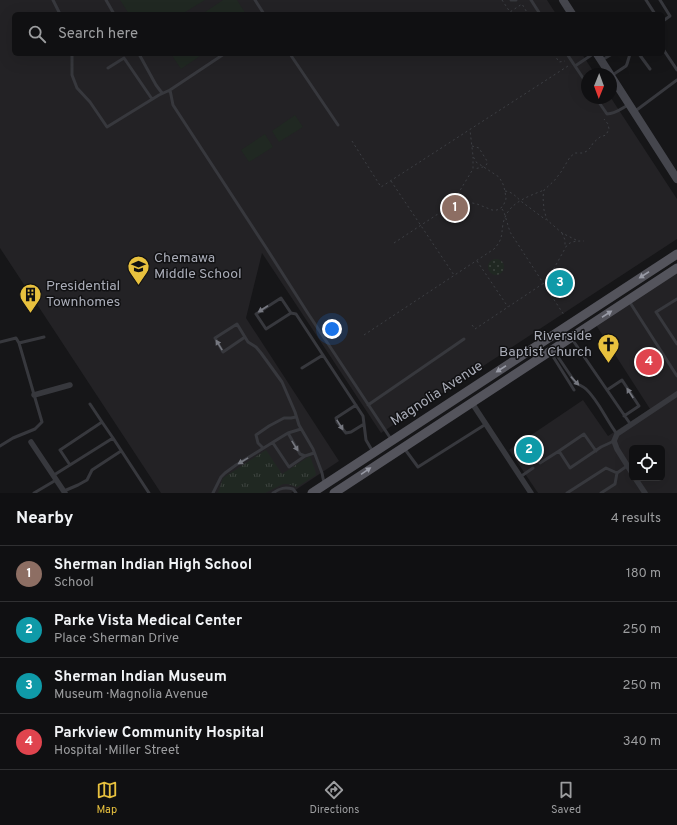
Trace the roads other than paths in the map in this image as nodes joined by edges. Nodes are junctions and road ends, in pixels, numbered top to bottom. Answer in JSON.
{"nodes":[{"id":1,"x":53,"y":0,"type":"edge"},
{"id":2,"x":106,"y":0,"type":"edge"},
{"id":3,"x":255,"y":0,"type":"edge"},
{"id":4,"x":511,"y":0,"type":"edge"},
{"id":5,"x":516,"y":0,"type":"edge"},
{"id":6,"x":531,"y":0,"type":"edge"},
{"id":7,"x":563,"y":0,"type":"edge"},
{"id":8,"x":646,"y":0,"type":"edge"},
{"id":9,"x":660,"y":0,"type":"edge"},
{"id":10,"x":59,"y":12,"type":"edge"},
{"id":11,"x":113,"y":12,"type":"edge"},
{"id":12,"x":263,"y":12,"type":"edge"},
{"id":13,"x":539,"y":12,"type":"edge"},
{"id":14,"x":571,"y":12,"type":"edge"},
{"id":15,"x":654,"y":12,"type":"edge"},
{"id":16,"x":665,"y":20,"type":"edge"},
{"id":17,"x":665,"y":52,"type":"edge"},
{"id":18,"x":72,"y":56,"type":"edge"},
{"id":19,"x":139,"y":56,"type":"edge"},
{"id":20,"x":221,"y":56,"type":"edge"},
{"id":21,"x":291,"y":56,"type":"edge"},
{"id":22,"x":568,"y":56,"type":"edge"},
{"id":23,"x":590,"y":56,"type":"edge"},
{"id":24,"x":629,"y":56,"type":"edge"},
{"id":25,"x":640,"y":56,"type":"edge"},
{"id":26,"x":599,"y":57,"type":"edge"},
{"id":27,"x":575,"y":66,"type":"junction"},
{"id":28,"x":108,"y":68,"type":"dead end"},
{"id":29,"x":606,"y":68,"type":"edge"},
{"id":30,"x":650,"y":69,"type":"dead end"},
{"id":31,"x":677,"y":70,"type":"edge"},
{"id":32,"x":617,"y":71,"type":"edge"},
{"id":33,"x":581,"y":75,"type":"edge"},
{"id":34,"x":677,"y":80,"type":"edge"},
{"id":35,"x":617,"y":85,"type":"edge"},
{"id":36,"x":170,"y":90,"type":"junction"},
{"id":37,"x":162,"y":93,"type":"junction"},
{"id":38,"x":152,"y":99,"type":"junction"},
{"id":39,"x":600,"y":104,"type":"edge"},
{"id":40,"x":629,"y":104,"type":"junction"},
{"id":41,"x":634,"y":112,"type":"junction"},
{"id":42,"x":338,"y":125,"type":"dead end"},
{"id":43,"x":677,"y":179,"type":"edge"},
{"id":44,"x":677,"y":254,"type":"edge"},
{"id":45,"x":677,"y":268,"type":"edge"},
{"id":46,"x":677,"y":299,"type":"edge"},
{"id":47,"x":628,"y":300,"type":"junction"},
{"id":48,"x":291,"y":313,"type":"junction"},
{"id":49,"x":44,"y":337,"type":"dead end"},
{"id":50,"x":245,"y":337,"type":"junction"},
{"id":51,"x":571,"y":338,"type":"junction"},
{"id":52,"x":464,"y":339,"type":"dead end"},
{"id":53,"x":545,"y":341,"type":"junction"},
{"id":54,"x":0,"y":342,"type":"edge"},
{"id":55,"x":20,"y":343,"type":"junction"},
{"id":56,"x":677,"y":344,"type":"edge"},
{"id":57,"x":552,"y":350,"type":"junction"},
{"id":58,"x":322,"y":355,"type":"junction"},
{"id":59,"x":302,"y":368,"type":"dead end"},
{"id":60,"x":677,"y":376,"type":"edge"},
{"id":61,"x":70,"y":385,"type":"dead end"},
{"id":62,"x":574,"y":390,"type":"dead end"},
{"id":63,"x":607,"y":390,"type":"junction"},
{"id":64,"x":677,"y":394,"type":"edge"},
{"id":65,"x":34,"y":395,"type":"junction"},
{"id":66,"x":472,"y":403,"type":"junction"},
{"id":67,"x":90,"y":404,"type":"dead end"},
{"id":68,"x":356,"y":405,"type":"junction"},
{"id":69,"x":368,"y":405,"type":"junction"},
{"id":70,"x":624,"y":416,"type":"junction"},
{"id":71,"x":296,"y":417,"type":"junction"},
{"id":72,"x":102,"y":422,"type":"junction"},
{"id":73,"x":364,"y":424,"type":"junction"},
{"id":74,"x":486,"y":424,"type":"junction"},
{"id":75,"x":631,"y":425,"type":"junction"},
{"id":76,"x":301,"y":430,"type":"junction"},
{"id":77,"x":288,"y":433,"type":"junction"},
{"id":78,"x":617,"y":434,"type":"junction"},
{"id":79,"x":113,"y":438,"type":"junction"},
{"id":80,"x":392,"y":440,"type":"junction"},
{"id":81,"x":614,"y":441,"type":"junction"},
{"id":82,"x":32,"y":442,"type":"dead end"},
{"id":83,"x":273,"y":443,"type":"junction"},
{"id":84,"x":0,"y":446,"type":"edge"},
{"id":85,"x":403,"y":447,"type":"junction"},
{"id":86,"x":263,"y":448,"type":"junction"},
{"id":87,"x":596,"y":450,"type":"junction"},
{"id":88,"x":121,"y":451,"type":"junction"},
{"id":89,"x":559,"y":451,"type":"junction"},
{"id":90,"x":373,"y":452,"type":"junction"},
{"id":91,"x":314,"y":454,"type":"junction"},
{"id":92,"x":306,"y":456,"type":"junction"},
{"id":93,"x":540,"y":463,"type":"dead end"},
{"id":94,"x":70,"y":465,"type":"junction"},
{"id":95,"x":627,"y":466,"type":"junction"},
{"id":96,"x":533,"y":468,"type":"dead end"},
{"id":97,"x":629,"y":469,"type":"edge"},
{"id":98,"x":617,"y":472,"type":"junction"},
{"id":99,"x":520,"y":477,"type":"junction"},
{"id":100,"x":55,"y":478,"type":"junction"},
{"id":101,"x":637,"y":481,"type":"edge"},
{"id":102,"x":324,"y":485,"type":"junction"},
{"id":103,"x":64,"y":492,"type":"edge"},
{"id":104,"x":34,"y":493,"type":"edge"},
{"id":105,"x":149,"y":493,"type":"edge"},
{"id":106,"x":214,"y":493,"type":"edge"},
{"id":107,"x":273,"y":493,"type":"edge"},
{"id":108,"x":296,"y":493,"type":"edge"},
{"id":109,"x":312,"y":493,"type":"edge"},
{"id":110,"x":330,"y":493,"type":"edge"},
{"id":111,"x":334,"y":493,"type":"edge"},
{"id":112,"x":531,"y":493,"type":"edge"},
{"id":113,"x":567,"y":493,"type":"edge"},
{"id":114,"x":601,"y":493,"type":"edge"},
{"id":115,"x":645,"y":493,"type":"edge"}],
"edges":[{"from":1,"to":10,"type":"lane"},
{"from":2,"to":11,"type":"lane"},
{"from":3,"to":12,"type":"lane"},
{"from":4,"to":5,"type":"lane"},
{"from":6,"to":13,"type":"lane"},
{"from":7,"to":14,"type":"street"},
{"from":8,"to":15,"type":"lane"},
{"from":9,"to":16,"type":"lane"},
{"from":17,"to":31,"type":"lane"},
{"from":18,"to":38,"type":"lane"},
{"from":19,"to":37,"type":"lane"},
{"from":20,"to":36,"type":"lane"},
{"from":21,"to":42,"type":"lane"},
{"from":22,"to":27,"type":"lane"},
{"from":23,"to":27,"type":"lane"},
{"from":24,"to":32,"type":"lane"},
{"from":25,"to":30,"type":"lane"},
{"from":26,"to":29,"type":"street"},
{"from":27,"to":33,"type":"lane"},
{"from":28,"to":38,"type":"lane"},
{"from":34,"to":41,"type":"lane"},
{"from":35,"to":40,"type":"street"},
{"from":36,"to":37,"type":"lane"},
{"from":36,"to":69,"type":"lane"},
{"from":37,"to":38,"type":"lane"},
{"from":39,"to":40,"type":"lane"},
{"from":40,"to":41,"type":"street"},
{"from":41,"to":43,"type":"street"},
{"from":44,"to":53,"type":"main road","name":"Magnolia Avenue","one_way":true},
{"from":45,"to":47,"type":"main road","name":"Magnolia Avenue"},
{"from":46,"to":56,"type":"lane"},
{"from":51,"to":47,"type":"main road","name":"Magnolia Avenue","one_way":true},
{"from":47,"to":60,"type":"lane"},
{"from":48,"to":48,"type":"lane","one_way":true},
{"from":48,"to":58,"type":"lane"},
{"from":49,"to":55,"type":"lane"},
{"from":50,"to":50,"type":"lane","one_way":true},
{"from":50,"to":71,"type":"lane"},
{"from":51,"to":57,"type":"main road","name":"Magnolia Avenue"},
{"from":51,"to":63,"type":"lane"},
{"from":52,"to":69,"type":"lane"},
{"from":53,"to":57,"type":"main road"},
{"from":53,"to":80,"type":"main road","name":"Magnolia Avenue","one_way":true},
{"from":54,"to":55,"type":"lane"},
{"from":55,"to":65,"type":"lane"},
{"from":57,"to":62,"type":"lane"},
{"from":57,"to":66,"type":"main road","name":"Magnolia Avenue"},
{"from":57,"to":78,"type":"lane","one_way":true},
{"from":58,"to":59,"type":"lane"},
{"from":58,"to":68,"type":"lane"},
{"from":61,"to":65,"type":"street"},
{"from":63,"to":70,"type":"lane"},
{"from":70,"to":63,"type":"lane","one_way":true},
{"from":64,"to":75,"type":"street"},
{"from":65,"to":84,"type":"lane"},
{"from":66,"to":74,"type":"street"},
{"from":66,"to":85,"type":"main road","name":"Magnolia Avenue"},
{"from":67,"to":72,"type":"lane"},
{"from":68,"to":73,"type":"lane"},
{"from":68,"to":73,"type":"lane","one_way":true},
{"from":69,"to":80,"type":"lane"},
{"from":70,"to":75,"type":"lane"},
{"from":71,"to":76,"type":"lane"},
{"from":71,"to":86,"type":"lane"},
{"from":72,"to":79,"type":"lane"},
{"from":72,"to":94,"type":"lane"},
{"from":73,"to":90,"type":"lane"},
{"from":74,"to":85,"type":"lane"},
{"from":74,"to":99,"type":"street"},
{"from":75,"to":78,"type":"street"},
{"from":76,"to":77,"type":"lane"},
{"from":76,"to":91,"type":"lane"},
{"from":77,"to":83,"type":"lane"},
{"from":77,"to":92,"type":"lane","one_way":true},
{"from":78,"to":81,"type":"street"},
{"from":79,"to":88,"type":"lane"},
{"from":79,"to":94,"type":"lane"},
{"from":80,"to":90,"type":"main road","name":"Magnolia Avenue"},
{"from":81,"to":87,"type":"lane"},
{"from":81,"to":95,"type":"street"},
{"from":82,"to":100,"type":"street"},
{"from":83,"to":86,"type":"lane"},
{"from":83,"to":92,"type":"lane"},
{"from":111,"to":85,"type":"main road","name":"Magnolia Avenue","one_way":true},
{"from":86,"to":106,"type":"lane","one_way":true},
{"from":87,"to":89,"type":"lane"},
{"from":87,"to":89,"type":"lane"},
{"from":88,"to":103,"type":"lane"},
{"from":88,"to":105,"type":"lane"},
{"from":89,"to":93,"type":"lane"},
{"from":90,"to":102,"type":"main road","name":"Magnolia Avenue"},
{"from":91,"to":92,"type":"lane"},
{"from":91,"to":102,"type":"lane"},
{"from":94,"to":100,"type":"lane"},
{"from":95,"to":97,"type":"street"},
{"from":95,"to":98,"type":"lane"},
{"from":96,"to":99,"type":"lane"},
{"from":98,"to":113,"type":"lane"},
{"from":98,"to":114,"type":"lane"},
{"from":99,"to":112,"type":"street"},
{"from":100,"to":103,"type":"street"},
{"from":100,"to":104,"type":"lane"},
{"from":101,"to":115,"type":"street"},
{"from":102,"to":109,"type":"main road","name":"Magnolia Avenue"},
{"from":102,"to":110,"type":"street"},
{"from":107,"to":108,"type":"lane"}]}
